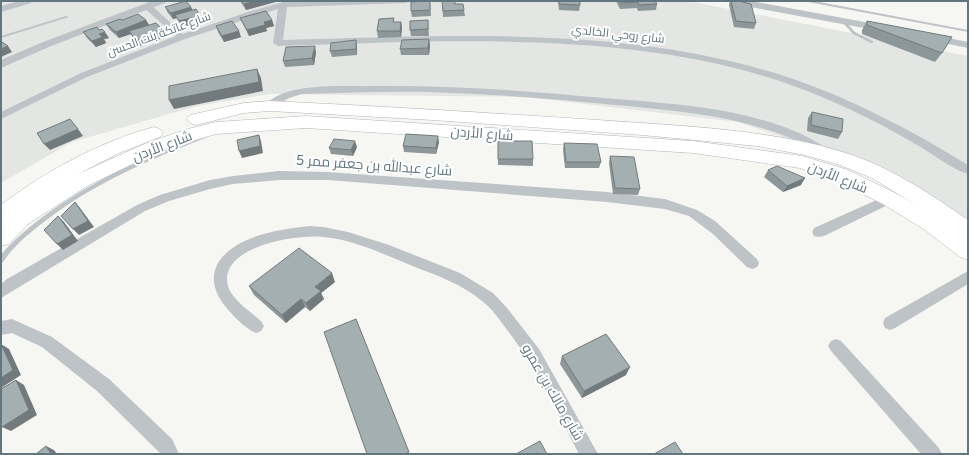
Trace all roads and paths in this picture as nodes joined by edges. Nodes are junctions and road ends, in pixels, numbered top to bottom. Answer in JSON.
{"nodes":[{"id":1,"x":28,"y":1,"type":"edge"},
{"id":2,"x":161,"y":1,"type":"edge"},
{"id":3,"x":406,"y":1,"type":"edge"},
{"id":4,"x":734,"y":1,"type":"edge"},
{"id":5,"x":808,"y":1,"type":"edge"},
{"id":6,"x":283,"y":5,"type":"junction"},
{"id":7,"x":146,"y":6,"type":"junction"},
{"id":8,"x":1,"y":9,"type":"edge"},
{"id":9,"x":67,"y":17,"type":"dead end"},
{"id":10,"x":843,"y":21,"type":"junction"},
{"id":11,"x":898,"y":31,"type":"edge"},
{"id":12,"x":968,"y":31,"type":"edge"},
{"id":13,"x":921,"y":36,"type":"edge"},
{"id":14,"x":1,"y":37,"type":"edge"},
{"id":15,"x":182,"y":37,"type":"junction"},
{"id":16,"x":872,"y":42,"type":"dead end"},
{"id":17,"x":968,"y":44,"type":"edge"},
{"id":18,"x":1,"y":64,"type":"edge"},
{"id":19,"x":270,"y":106,"type":"junction"},
{"id":20,"x":1,"y":116,"type":"edge"},
{"id":21,"x":474,"y":124,"type":"junction"},
{"id":22,"x":235,"y":125,"type":"junction"},
{"id":23,"x":828,"y":155,"type":"junction"},
{"id":24,"x":968,"y":170,"type":"edge"},
{"id":25,"x":890,"y":199,"type":"junction"},
{"id":26,"x":1,"y":216,"type":"edge"},
{"id":27,"x":968,"y":231,"type":"edge"},
{"id":28,"x":820,"y":232,"type":"dead end"},
{"id":29,"x":1,"y":238,"type":"edge"},
{"id":30,"x":968,"y":251,"type":"edge"},
{"id":31,"x":1,"y":260,"type":"edge"},
{"id":32,"x":752,"y":263,"type":"dead end"},
{"id":33,"x":968,"y":277,"type":"edge"},
{"id":34,"x":1,"y":292,"type":"edge"},
{"id":35,"x":890,"y":323,"type":"dead end"},
{"id":36,"x":256,"y":326,"type":"dead end"},
{"id":37,"x":1,"y":328,"type":"edge"},
{"id":38,"x":836,"y":346,"type":"dead end"},
{"id":39,"x":170,"y":454,"type":"edge"},
{"id":40,"x":589,"y":454,"type":"edge"},
{"id":41,"x":933,"y":454,"type":"edge"}],
"edges":[{"from":1,"to":8,"type":"street"},
{"from":2,"to":7,"type":"street"},
{"from":3,"to":6,"type":"street","name":"شارع عاتكة بنت الحسن"},
{"from":4,"to":10,"type":"street"},
{"from":5,"to":12,"type":"lane"},
{"from":6,"to":15,"type":"street","name":"شارع عاتكة بنت الحسن"},
{"from":6,"to":24,"type":"street","name":"شارع روحي الخالدي"},
{"from":7,"to":15,"type":"street"},
{"from":7,"to":18,"type":"street"},
{"from":9,"to":14,"type":"lane"},
{"from":10,"to":11,"type":"street"},
{"from":10,"to":16,"type":"lane"},
{"from":13,"to":17,"type":"street"},
{"from":15,"to":20,"type":"street","name":"شارع عاتكة بنت الحسن"},
{"from":19,"to":21,"type":"highway","name":"شارع الأردن"},
{"from":19,"to":23,"type":"street"},
{"from":19,"to":26,"type":"highway","name":"شارع الأردن"},
{"from":21,"to":22,"type":"highway","name":"شارع الأردن"},
{"from":21,"to":23,"type":"highway","name":"شارع الأردن"},
{"from":21,"to":25,"type":"highway","name":"شارع الأردن"},
{"from":22,"to":29,"type":"highway","name":"شارع الأردن"},
{"from":22,"to":31,"type":"lane"},
{"from":23,"to":27,"type":"highway","name":"شارع الأردن"},
{"from":25,"to":28,"type":"street"},
{"from":25,"to":30,"type":"highway","name":"شارع الأردن"},
{"from":32,"to":34,"type":"street","name":"شارع عبدالله بن جعفر ممر 5"},
{"from":33,"to":35,"type":"street"},
{"from":36,"to":40,"type":"street","name":"شارع مالك بن عمرو"},
{"from":37,"to":39,"type":"street"},
{"from":38,"to":41,"type":"street"}]}
